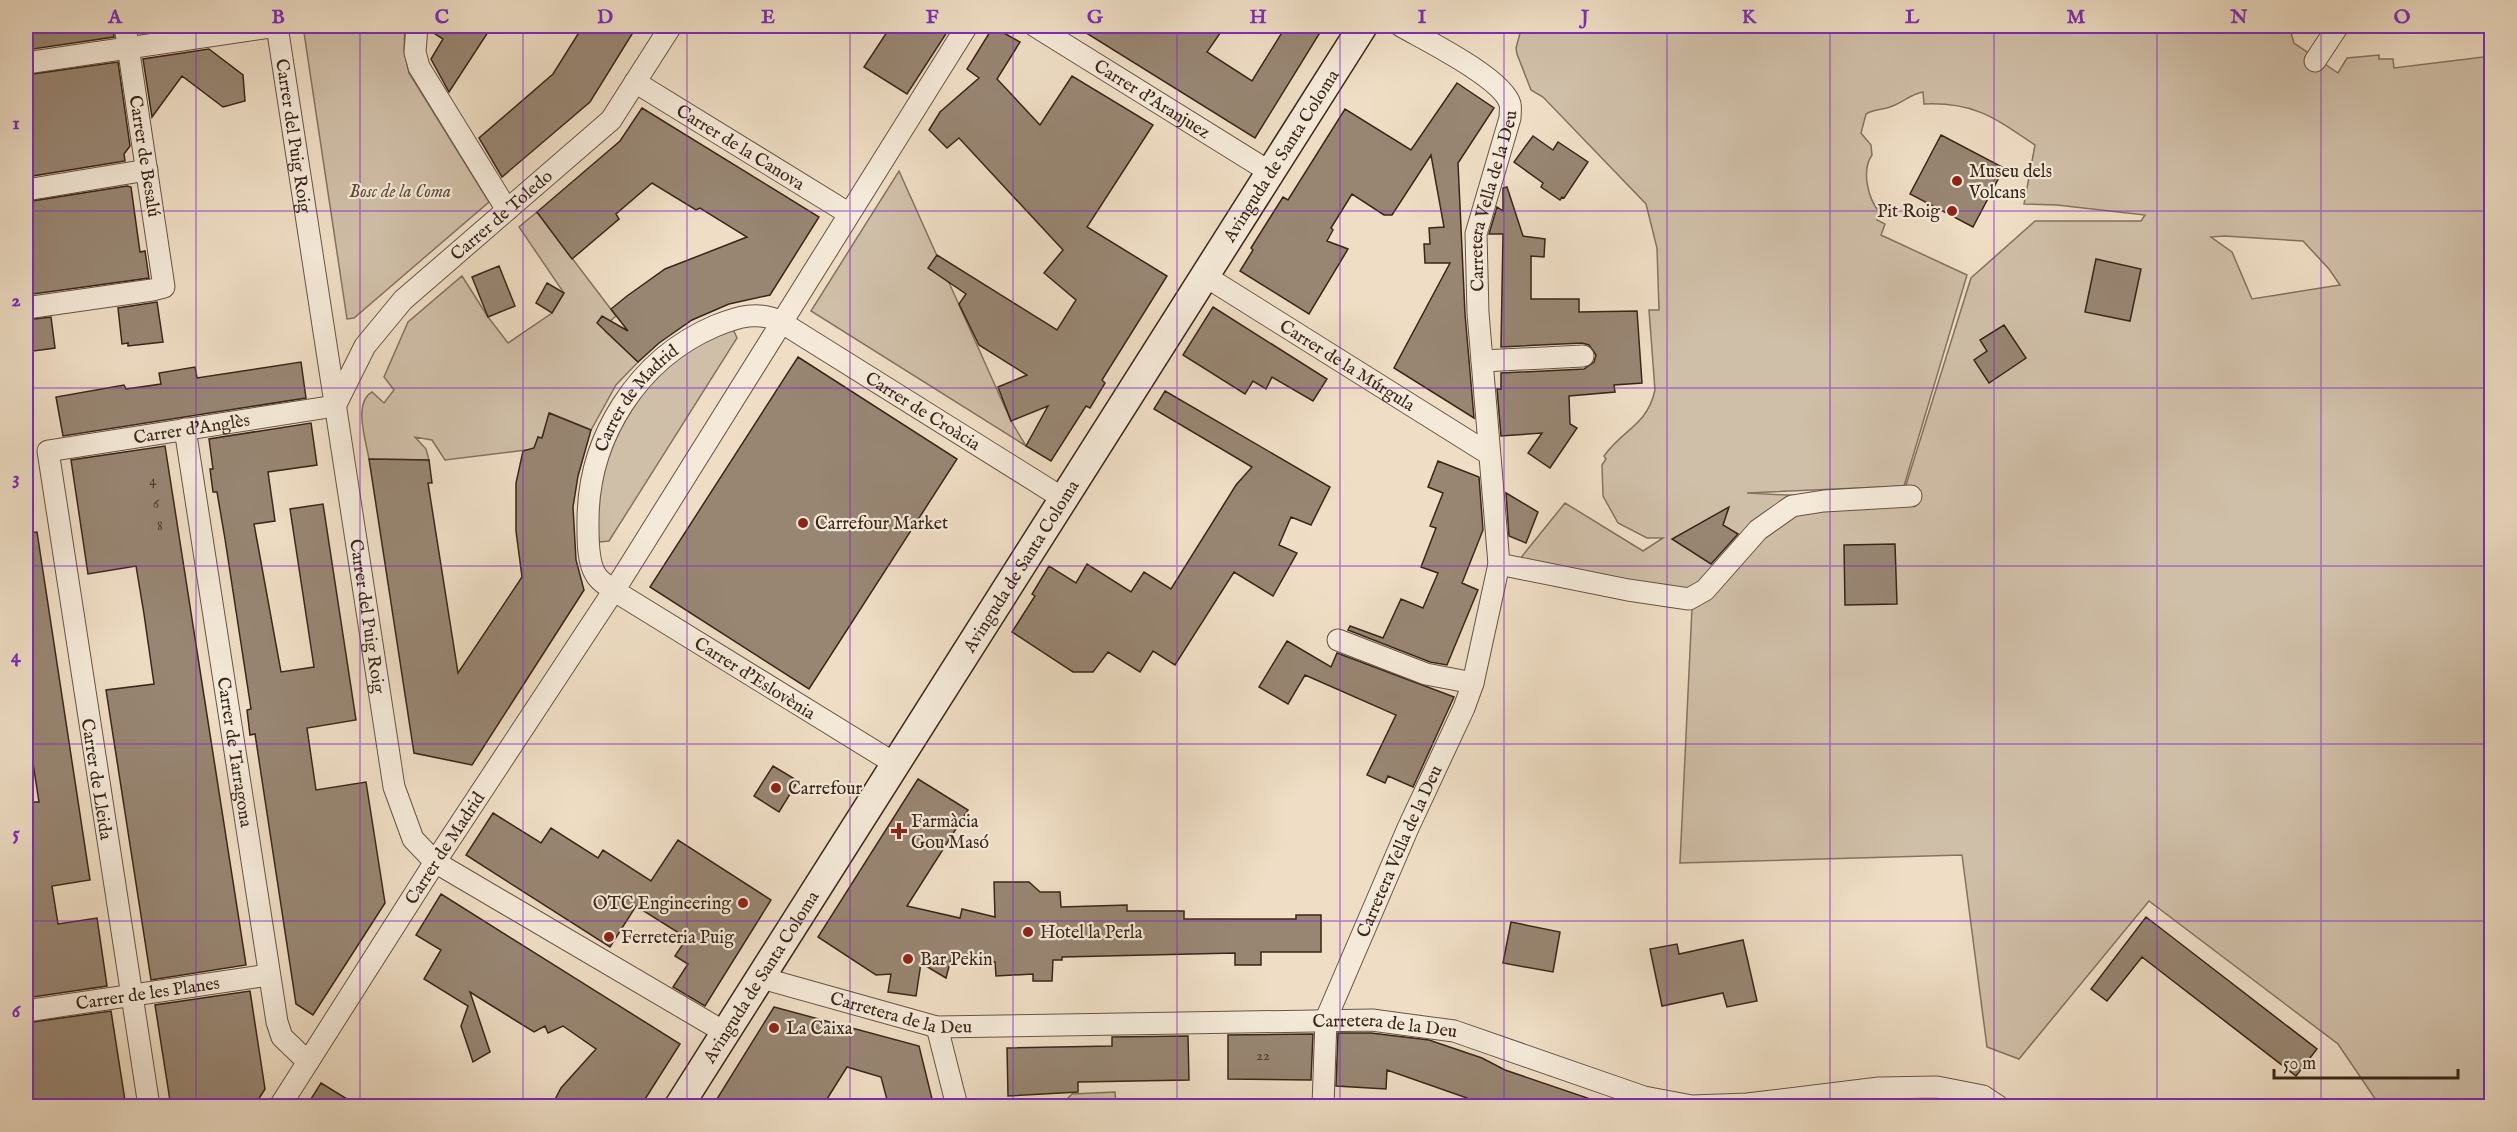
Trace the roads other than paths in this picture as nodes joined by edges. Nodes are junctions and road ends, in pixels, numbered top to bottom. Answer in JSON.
{"nodes":[{"id":1,"x":125,"y":26,"type":"edge"},
{"id":2,"x":277,"y":26,"type":"edge"},
{"id":3,"x":417,"y":26,"type":"edge"},
{"id":4,"x":671,"y":26,"type":"edge"},
{"id":5,"x":967,"y":26,"type":"edge"},
{"id":6,"x":1035,"y":26,"type":"edge"},
{"id":7,"x":1362,"y":26,"type":"edge"},
{"id":8,"x":1401,"y":26,"type":"edge"},
{"id":9,"x":2338,"y":26,"type":"edge"},
{"id":10,"x":128,"y":47,"type":"junction"},
{"id":11,"x":2315,"y":61,"type":"dead end"},
{"id":12,"x":26,"y":63,"type":"edge"},
{"id":13,"x":635,"y":82,"type":"junction"},
{"id":14,"x":147,"y":170,"type":"junction"},
{"id":15,"x":1270,"y":172,"type":"junction"},
{"id":16,"x":26,"y":190,"type":"edge"},
{"id":17,"x":507,"y":210,"type":"junction"},
{"id":18,"x":848,"y":213,"type":"junction"},
{"id":19,"x":1205,"y":276,"type":"junction"},
{"id":20,"x":26,"y":308,"type":"edge"},
{"id":21,"x":781,"y":322,"type":"junction"},
{"id":22,"x":1583,"y":356,"type":"dead end"},
{"id":23,"x":1482,"y":361,"type":"junction"},
{"id":24,"x":335,"y":406,"type":"junction"},
{"id":25,"x":185,"y":429,"type":"junction"},
{"id":26,"x":48,"y":451,"type":"joint"},
{"id":27,"x":1489,"y":454,"type":"junction"},
{"id":28,"x":1911,"y":496,"type":"dead end"},
{"id":29,"x":1064,"y":499,"type":"junction"},
{"id":30,"x":1499,"y":564,"type":"junction"},
{"id":31,"x":613,"y":590,"type":"junction"},
{"id":32,"x":1338,"y":639,"type":"dead end"},
{"id":33,"x":1473,"y":683,"type":"junction"},
{"id":34,"x":897,"y":765,"type":"junction"},
{"id":35,"x":435,"y":862,"type":"junction"},
{"id":36,"x":269,"y":975,"type":"junction"},
{"id":37,"x":762,"y":978,"type":"junction"},
{"id":38,"x":130,"y":996,"type":"junction"},
{"id":39,"x":26,"y":1011,"type":"edge"},
{"id":40,"x":1326,"y":1019,"type":"junction"},
{"id":41,"x":937,"y":1027,"type":"junction"},
{"id":42,"x":726,"y":1033,"type":"junction"},
{"id":43,"x":308,"y":1062,"type":"junction"},
{"id":44,"x":1934,"y":1097,"type":"edge"},
{"id":45,"x":149,"y":1107,"type":"edge"},
{"id":46,"x":280,"y":1107,"type":"edge"},
{"id":47,"x":679,"y":1107,"type":"edge"},
{"id":48,"x":957,"y":1107,"type":"edge"},
{"id":49,"x":1323,"y":1107,"type":"edge"},
{"id":50,"x":1998,"y":1107,"type":"edge"}],
"edges":[{"from":1,"to":10,"type":"street","name":"Carrer de Besalú"},
{"from":2,"to":10,"type":"street"},
{"from":2,"to":24,"type":"street","name":"Carrer del Puig Roig"},
{"from":3,"to":17,"type":"street"},
{"from":4,"to":13,"type":"street","name":"Carrer de Toledo"},
{"from":5,"to":18,"type":"street","name":"Carrer de Madrid"},
{"from":6,"to":15,"type":"street","name":"Carrer d'Aranjuez"},
{"from":7,"to":15,"type":"main road","name":"Avinguda de Santa Coloma"},
{"from":8,"to":23,"type":"street","name":"Carretera Vella de la Deu"},
{"from":9,"to":11,"type":"street"},
{"from":10,"to":12,"type":"street"},
{"from":10,"to":14,"type":"street","name":"Carrer de Besalú"},
{"from":13,"to":17,"type":"street","name":"Carrer de Toledo"},
{"from":13,"to":18,"type":"street","name":"Carrer de la Canova"},
{"from":14,"to":16,"type":"street"},
{"from":14,"to":20,"type":"street","name":"Carrer de Besalú"},
{"from":15,"to":19,"type":"main road","name":"Avinguda de Santa Coloma"},
{"from":17,"to":24,"type":"street","name":"Carrer de Toledo"},
{"from":18,"to":21,"type":"street","name":"Carrer de Madrid"},
{"from":19,"to":27,"type":"street","name":"Carrer de la Múrgula"},
{"from":19,"to":29,"type":"main road","name":"Avinguda de Santa Coloma"},
{"from":21,"to":29,"type":"street","name":"Carrer de Croàcia"},
{"from":21,"to":31,"type":"street","name":"Carrer de Madrid"},
{"from":21,"to":31,"type":"street","name":"Carrer de Madrid"},
{"from":22,"to":23,"type":"street"},
{"from":23,"to":27,"type":"street","name":"Carretera Vella de la Deu"},
{"from":24,"to":25,"type":"street","name":"Carrer d'Anglès"},
{"from":24,"to":35,"type":"street","name":"Carrer del Puig Roig"},
{"from":25,"to":26,"type":"street","name":"Carrer d'Anglès"},
{"from":25,"to":36,"type":"street","name":"Carrer de Tarragona"},
{"from":26,"to":38,"type":"street","name":"Carrer de Lleida"},
{"from":27,"to":30,"type":"street","name":"Carretera Vella de la Deu"},
{"from":28,"to":30,"type":"street"},
{"from":29,"to":34,"type":"main road","name":"Avinguda de Santa Coloma"},
{"from":30,"to":33,"type":"street","name":"Carretera Vella de la Deu"},
{"from":31,"to":34,"type":"street","name":"Carrer d'Eslovènia"},
{"from":31,"to":35,"type":"street","name":"Carrer de Madrid"},
{"from":32,"to":33,"type":"street"},
{"from":33,"to":40,"type":"street","name":"Carretera Vella de la Deu"},
{"from":34,"to":37,"type":"main road","name":"Avinguda de Santa Coloma"},
{"from":35,"to":42,"type":"street","name":"Carrer del Puig Roig"},
{"from":35,"to":43,"type":"street","name":"Carrer de Madrid"},
{"from":36,"to":38,"type":"street","name":"Carrer de les Planes"},
{"from":36,"to":43,"type":"street","name":"Carrer de Tarragona"},
{"from":37,"to":41,"type":"street","name":"Carretera de la Deu"},
{"from":37,"to":42,"type":"main road","name":"Avinguda de Santa Coloma"},
{"from":38,"to":39,"type":"street","name":"Carrer de les Planes"},
{"from":38,"to":45,"type":"street","name":"Carrer de Lleida"},
{"from":40,"to":41,"type":"street","name":"Carretera de la Deu"},
{"from":40,"to":44,"type":"street","name":"Carretera de la Deu"},
{"from":40,"to":49,"type":"street"},
{"from":41,"to":48,"type":"street"},
{"from":42,"to":47,"type":"main road","name":"Avinguda de Santa Coloma"},
{"from":43,"to":46,"type":"street","name":"Carrer de Madrid"},
{"from":44,"to":50,"type":"street","name":"Carretera de la Deu"}]}
